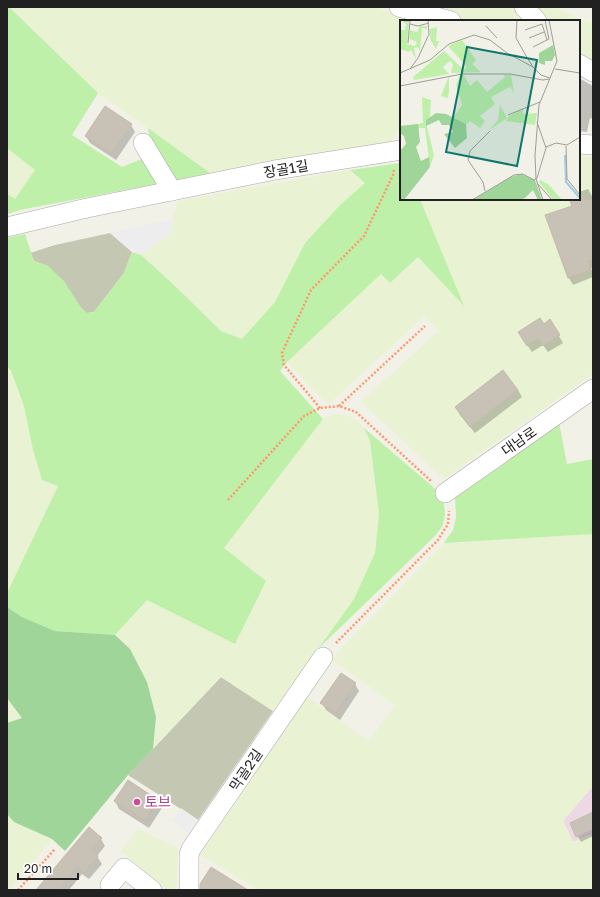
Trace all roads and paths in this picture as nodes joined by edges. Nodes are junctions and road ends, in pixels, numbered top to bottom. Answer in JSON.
{"nodes":[{"id":1,"x":399,"y":7,"type":"edge"},
{"id":2,"x":524,"y":7,"type":"edge"},
{"id":3,"x":447,"y":20,"type":"edge"},
{"id":4,"x":536,"y":20,"type":"edge"},
{"id":5,"x":580,"y":65,"type":"edge"},
{"id":6,"x":593,"y":72,"type":"edge"},
{"id":7,"x":143,"y":143,"type":"dead end"},
{"id":8,"x":580,"y":144,"type":"edge"},
{"id":9,"x":593,"y":145,"type":"edge"},
{"id":10,"x":399,"y":151,"type":"edge"},
{"id":11,"x":172,"y":191,"type":"junction"},
{"id":12,"x":7,"y":227,"type":"edge"},
{"id":13,"x":425,"y":326,"type":"dead end"},
{"id":14,"x":593,"y":389,"type":"edge"},
{"id":15,"x":340,"y":406,"type":"junction"},
{"id":16,"x":320,"y":408,"type":"junction"},
{"id":17,"x":445,"y":493,"type":"junction"},
{"id":18,"x":228,"y":500,"type":"dead end"},
{"id":19,"x":323,"y":656,"type":"joint"},
{"id":20,"x":55,"y":849,"type":"dead end"},
{"id":21,"x":110,"y":885,"type":"dead end"},
{"id":22,"x":18,"y":890,"type":"edge"},
{"id":23,"x":152,"y":890,"type":"edge"},
{"id":24,"x":189,"y":890,"type":"edge"}],
"edges":[{"from":1,"to":3,"type":"street"},
{"from":2,"to":4,"type":"street"},
{"from":5,"to":6,"type":"street"},
{"from":7,"to":11,"type":"street"},
{"from":8,"to":9,"type":"street"},
{"from":10,"to":11,"type":"street","name":"장골1길"},
{"from":10,"to":16,"type":"path"},
{"from":11,"to":12,"type":"street","name":"장골1길"},
{"from":13,"to":15,"type":"path"},
{"from":14,"to":17,"type":"street","name":"대남로"},
{"from":15,"to":16,"type":"path"},
{"from":15,"to":17,"type":"path"},
{"from":16,"to":18,"type":"path"},
{"from":17,"to":19,"type":"path"},
{"from":19,"to":24,"type":"street","name":"막골2길"},
{"from":20,"to":22,"type":"path"},
{"from":21,"to":23,"type":"street"}]}
